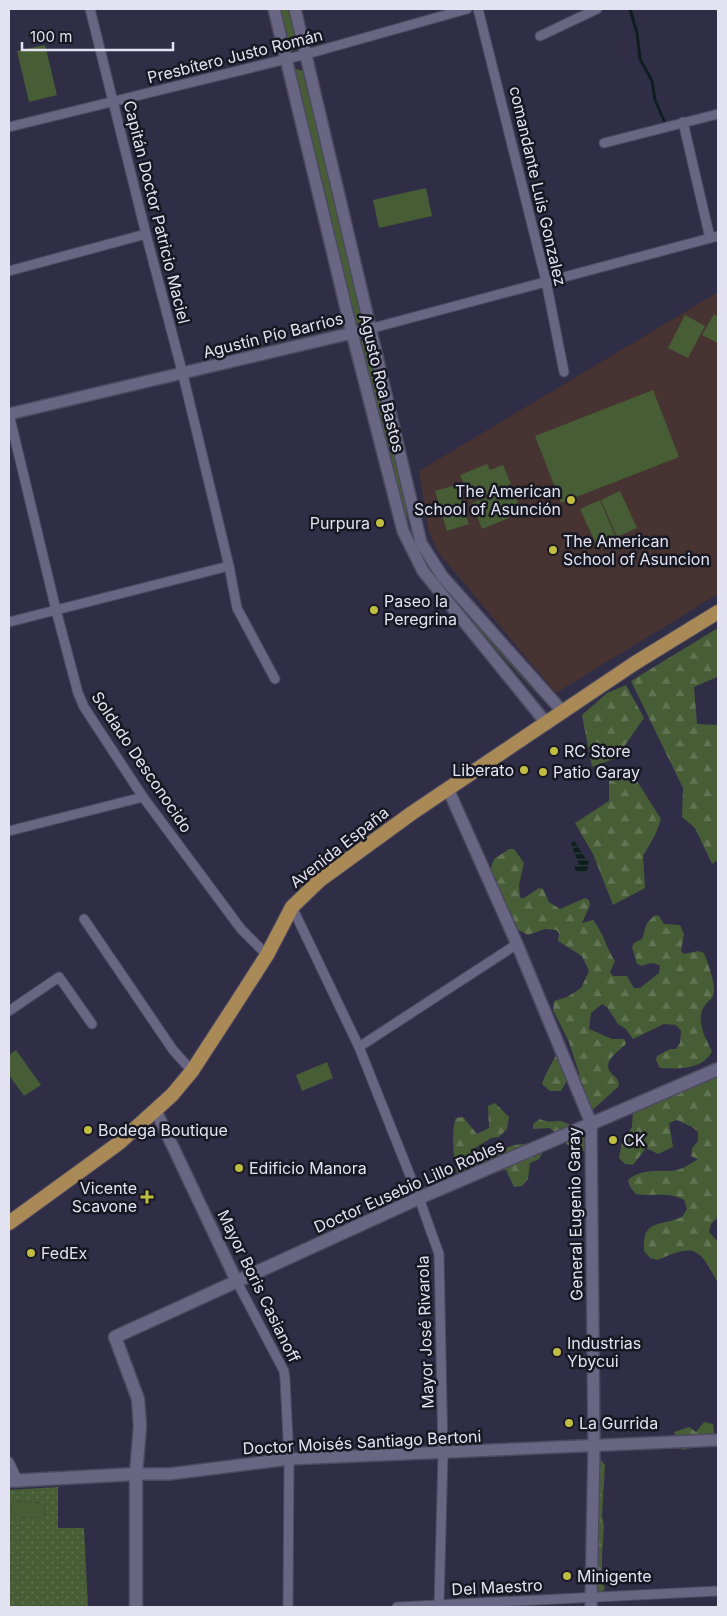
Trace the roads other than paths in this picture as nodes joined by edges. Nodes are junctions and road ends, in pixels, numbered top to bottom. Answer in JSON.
{"nodes":[{"id":1,"x":90,"y":9,"type":"edge"},
{"id":2,"x":274,"y":9,"type":"edge"},
{"id":3,"x":295,"y":9,"type":"edge"},
{"id":4,"x":467,"y":9,"type":"edge"},
{"id":5,"x":478,"y":9,"type":"edge"},
{"id":6,"x":597,"y":9,"type":"edge"},
{"id":7,"x":540,"y":36,"type":"dead end"},
{"id":8,"x":307,"y":54,"type":"junction"},
{"id":9,"x":287,"y":59,"type":"junction"},
{"id":10,"x":114,"y":103,"type":"junction"},
{"id":11,"x":718,"y":114,"type":"edge"},
{"id":12,"x":683,"y":122,"type":"junction"},
{"id":13,"x":9,"y":127,"type":"edge"},
{"id":14,"x":604,"y":143,"type":"dead end"},
{"id":15,"x":146,"y":234,"type":"junction"},
{"id":16,"x":714,"y":237,"type":"edge"},
{"id":17,"x":9,"y":270,"type":"edge"},
{"id":18,"x":546,"y":281,"type":"junction"},
{"id":19,"x":369,"y":329,"type":"junction"},
{"id":20,"x":352,"y":333,"type":"junction"},
{"id":21,"x":564,"y":372,"type":"dead end"},
{"id":22,"x":183,"y":374,"type":"junction"},
{"id":23,"x":9,"y":414,"type":"edge"},
{"id":24,"x":229,"y":566,"type":"junction"},
{"id":25,"x":56,"y":610,"type":"junction"},
{"id":26,"x":718,"y":612,"type":"edge"},
{"id":27,"x":9,"y":622,"type":"edge"},
{"id":28,"x":275,"y":679,"type":"dead end"},
{"id":29,"x":563,"y":712,"type":"junction"},
{"id":30,"x":547,"y":724,"type":"junction"},
{"id":31,"x":448,"y":789,"type":"junction"},
{"id":32,"x":143,"y":797,"type":"junction"},
{"id":33,"x":9,"y":831,"type":"edge"},
{"id":34,"x":292,"y":908,"type":"junction"},
{"id":35,"x":84,"y":919,"type":"dead end"},
{"id":36,"x":517,"y":944,"type":"junction"},
{"id":37,"x":266,"y":955,"type":"junction"},
{"id":38,"x":9,"y":1011,"type":"edge"},
{"id":39,"x":92,"y":1024,"type":"dead end"},
{"id":40,"x":359,"y":1047,"type":"junction"},
{"id":41,"x":718,"y":1069,"type":"edge"},
{"id":42,"x":192,"y":1071,"type":"junction"},
{"id":43,"x":156,"y":1110,"type":"junction"},
{"id":44,"x":591,"y":1124,"type":"junction"},
{"id":45,"x":420,"y":1198,"type":"junction"},
{"id":46,"x":9,"y":1223,"type":"edge"},
{"id":47,"x":237,"y":1282,"type":"junction"},
{"id":48,"x":718,"y":1440,"type":"edge"},
{"id":49,"x":594,"y":1446,"type":"junction"},
{"id":50,"x":443,"y":1454,"type":"junction"},
{"id":51,"x":289,"y":1459,"type":"junction"},
{"id":52,"x":9,"y":1462,"type":"edge"},
{"id":53,"x":136,"y":1474,"type":"junction"},
{"id":54,"x":13,"y":1481,"type":"edge"},
{"id":55,"x":718,"y":1591,"type":"edge"},
{"id":56,"x":591,"y":1602,"type":"edge"},
{"id":57,"x":439,"y":1605,"type":"junction"},
{"id":58,"x":136,"y":1607,"type":"edge"},
{"id":59,"x":288,"y":1607,"type":"edge"},
{"id":60,"x":397,"y":1607,"type":"edge"}],
"edges":[{"from":1,"to":10,"type":"street","name":"Capitán Doctor Patricio Maciel"},
{"from":2,"to":9,"type":"street","name":"Agusto Roa Bastos"},
{"from":3,"to":8,"type":"street","name":"Agusto Roa Bastos"},
{"from":4,"to":8,"type":"street","name":"Presbítero Justo Román"},
{"from":5,"to":18,"type":"street","name":"comandante Luis Gonzalez"},
{"from":6,"to":7,"type":"street"},
{"from":8,"to":9,"type":"street","name":"Presbítero Justo Román"},
{"from":8,"to":19,"type":"street","name":"Agusto Roa Bastos"},
{"from":9,"to":10,"type":"street","name":"Presbítero Justo Román"},
{"from":9,"to":20,"type":"street","name":"Agusto Roa Bastos"},
{"from":10,"to":13,"type":"street","name":"Presbítero Justo Román"},
{"from":10,"to":15,"type":"street","name":"Capitán Doctor Patricio Maciel"},
{"from":11,"to":12,"type":"street"},
{"from":12,"to":14,"type":"street"},
{"from":12,"to":16,"type":"street"},
{"from":15,"to":17,"type":"street"},
{"from":15,"to":22,"type":"street","name":"Capitán Doctor Patricio Maciel"},
{"from":16,"to":18,"type":"street","name":"Agustín Pío Barrios"},
{"from":18,"to":19,"type":"street","name":"Agustín Pío Barrios"},
{"from":18,"to":21,"type":"street","name":"comandante Luis Gonzalez"},
{"from":19,"to":20,"type":"street","name":"Agustín Pío Barrios"},
{"from":19,"to":29,"type":"street","name":"Agusto Roa Bastos"},
{"from":20,"to":22,"type":"street","name":"Agustín Pío Barrios"},
{"from":20,"to":30,"type":"street","name":"Agusto Roa Bastos"},
{"from":22,"to":23,"type":"street","name":"Agustín Pío Barrios"},
{"from":22,"to":24,"type":"street","name":"Capitán Doctor Patricio Maciel"},
{"from":23,"to":25,"type":"street","name":"Soldado Desconocido"},
{"from":24,"to":25,"type":"street"},
{"from":24,"to":28,"type":"street","name":"Capitán Doctor Patricio Maciel"},
{"from":25,"to":27,"type":"street"},
{"from":25,"to":32,"type":"street","name":"Soldado Desconocido"},
{"from":26,"to":29,"type":"main road","name":"Avenida España"},
{"from":29,"to":30,"type":"main road","name":"Avenida España"},
{"from":30,"to":31,"type":"main road","name":"Avenida España"},
{"from":31,"to":34,"type":"main road","name":"Avenida España"},
{"from":31,"to":36,"type":"street","name":"General Eugenio Garay"},
{"from":32,"to":33,"type":"street"},
{"from":32,"to":37,"type":"street","name":"Soldado Desconocido"},
{"from":34,"to":37,"type":"main road","name":"Avenida España"},
{"from":34,"to":40,"type":"street","name":"Mayor José Rivarola"},
{"from":35,"to":42,"type":"street"},
{"from":36,"to":40,"type":"street"},
{"from":36,"to":44,"type":"street","name":"General Eugenio Garay"},
{"from":37,"to":42,"type":"main road","name":"Avenida España"},
{"from":38,"to":39,"type":"street"},
{"from":40,"to":45,"type":"street","name":"Mayor José Rivarola"},
{"from":41,"to":44,"type":"main road","name":"Doctor Eusebio Lillo Robles"},
{"from":42,"to":43,"type":"main road","name":"Avenida España"},
{"from":43,"to":46,"type":"main road","name":"Avenida España"},
{"from":43,"to":47,"type":"street","name":"Mayor Boris Casianoff"},
{"from":44,"to":45,"type":"main road","name":"Doctor Eusebio Lillo Robles"},
{"from":44,"to":49,"type":"street","name":"General Eugenio Garay"},
{"from":45,"to":47,"type":"main road","name":"Doctor Eusebio Lillo Robles"},
{"from":45,"to":50,"type":"street","name":"Mayor José Rivarola"},
{"from":47,"to":51,"type":"street","name":"Mayor Boris Casianoff"},
{"from":47,"to":53,"type":"main road","name":"Doctor Eusebio Lillo Robles"},
{"from":48,"to":49,"type":"street","name":"Doctor Moisés Santiago Bertoni"},
{"from":49,"to":50,"type":"street","name":"Doctor Moisés Santiago Bertoni"},
{"from":49,"to":56,"type":"street","name":"General Eugenio Garay"},
{"from":50,"to":51,"type":"street","name":"Doctor Moisés Santiago Bertoni"},
{"from":50,"to":57,"type":"street","name":"Mayor José Rivarola"},
{"from":51,"to":53,"type":"street","name":"Doctor Moisés Santiago Bertoni"},
{"from":51,"to":59,"type":"street","name":"Mayor Boris Casianoff"},
{"from":52,"to":54,"type":"street"},
{"from":53,"to":54,"type":"main road","name":"Doctor Moisés Santiago Bertoni"},
{"from":53,"to":58,"type":"main road"},
{"from":55,"to":56,"type":"street","name":"Del Maestro"},
{"from":56,"to":57,"type":"street","name":"Del Maestro"},
{"from":57,"to":60,"type":"street","name":"Del Maestro"}]}
